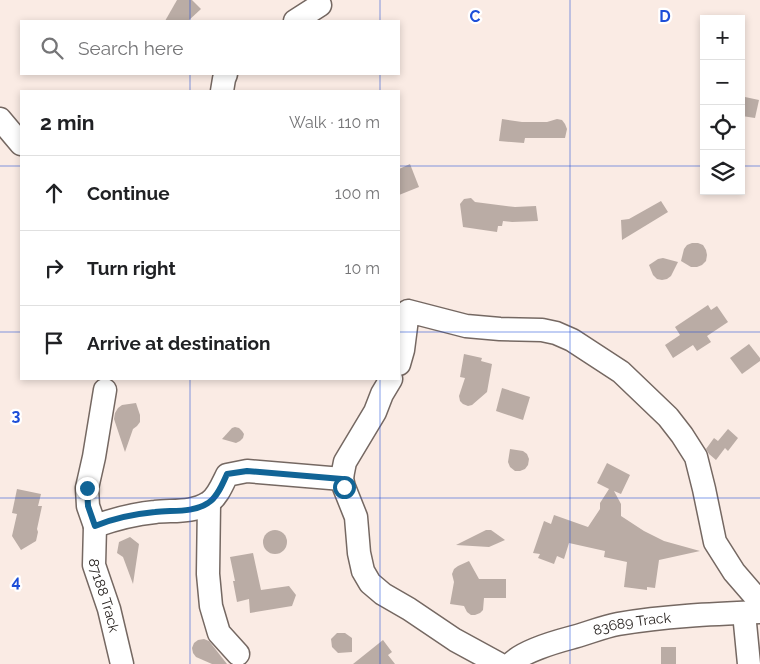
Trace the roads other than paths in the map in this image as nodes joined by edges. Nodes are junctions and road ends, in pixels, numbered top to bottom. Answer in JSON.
{"nodes":[{"id":1,"x":320,"y":5,"type":"dead end"},
{"id":2,"x":297,"y":20,"type":"edge"},
{"id":3,"x":226,"y":75,"type":"edge"},
{"id":4,"x":222,"y":90,"type":"edge"},
{"id":5,"x":0,"y":119,"type":"edge"},
{"id":6,"x":20,"y":143,"type":"edge"},
{"id":7,"x":403,"y":311,"type":"edge"},
{"id":8,"x":400,"y":360,"type":"edge"},
{"id":9,"x":390,"y":380,"type":"edge"},
{"id":10,"x":104,"y":390,"type":"dead end"},
{"id":11,"x":342,"y":479,"type":"junction"},
{"id":12,"x":209,"y":503,"type":"junction"},
{"id":13,"x":95,"y":526,"type":"junction"},
{"id":14,"x":754,"y":609,"type":"edge"},
{"id":15,"x":238,"y":654,"type":"dead end"},
{"id":16,"x":122,"y":664,"type":"edge"},
{"id":17,"x":499,"y":664,"type":"edge"},
{"id":18,"x":511,"y":664,"type":"edge"},
{"id":19,"x":749,"y":664,"type":"edge"}],
"edges":[{"from":1,"to":2,"type":"street"},
{"from":3,"to":4,"type":"street"},
{"from":5,"to":6,"type":"street"},
{"from":7,"to":8,"type":"street"},
{"from":7,"to":14,"type":"street"},
{"from":9,"to":11,"type":"street"},
{"from":10,"to":13,"type":"street","name":"87188 Track"},
{"from":11,"to":12,"type":"street"},
{"from":11,"to":17,"type":"street"},
{"from":12,"to":13,"type":"street"},
{"from":12,"to":15,"type":"street"},
{"from":13,"to":16,"type":"street","name":"87188 Track"},
{"from":14,"to":18,"type":"street","name":"83689 Track"},
{"from":14,"to":19,"type":"street"}]}
